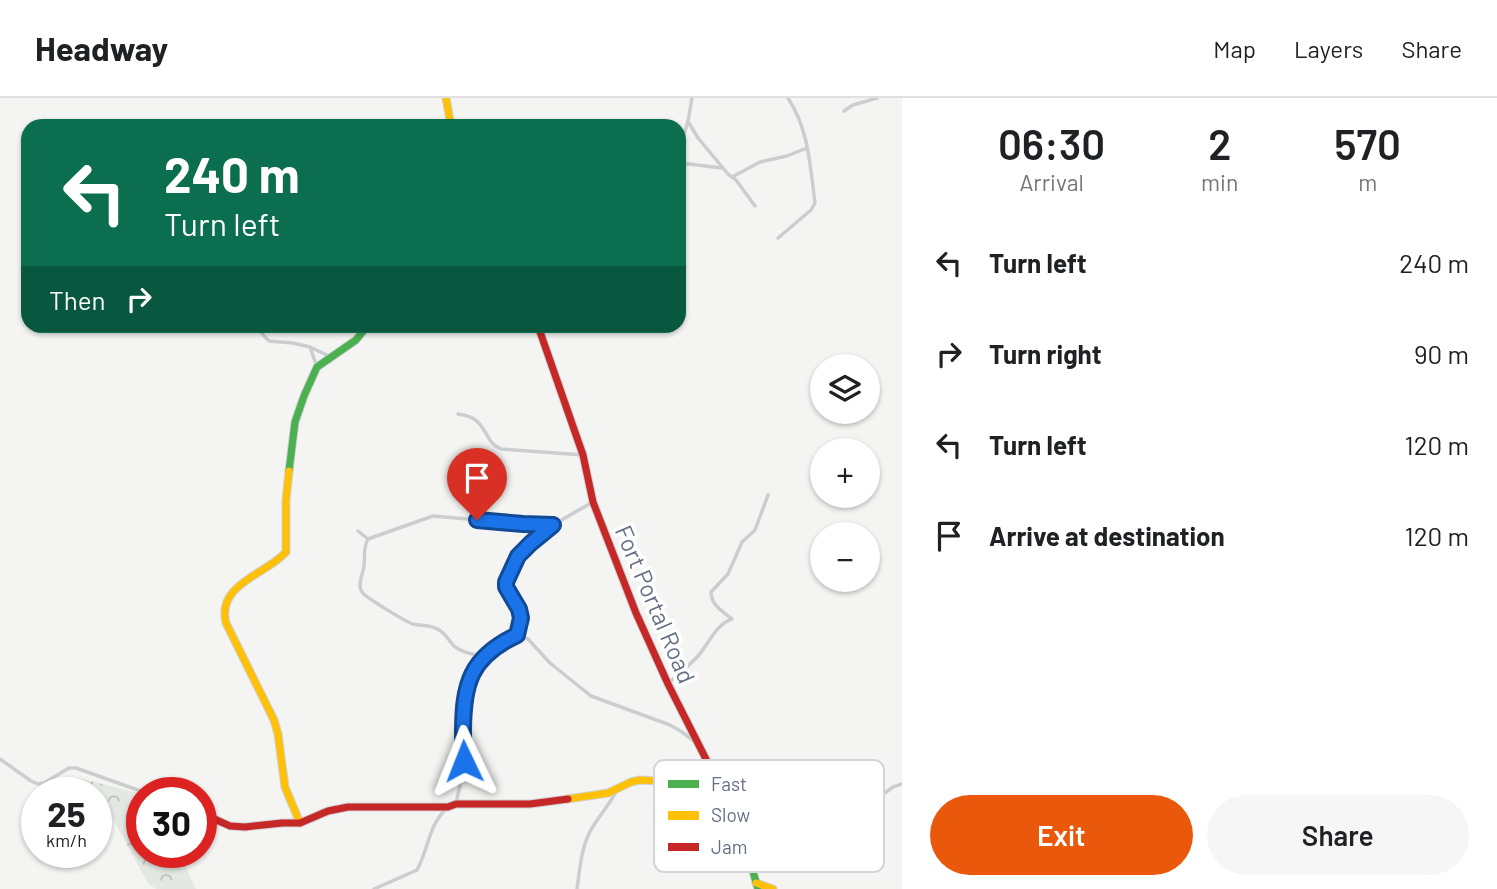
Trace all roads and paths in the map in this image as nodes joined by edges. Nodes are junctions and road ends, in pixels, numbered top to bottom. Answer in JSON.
{"nodes":[{"id":1,"x":446,"y":98,"type":"edge"},
{"id":2,"x":692,"y":98,"type":"edge"},
{"id":3,"x":788,"y":98,"type":"edge"},
{"id":4,"x":877,"y":98,"type":"edge"},
{"id":5,"x":844,"y":111,"type":"dead end"},
{"id":6,"x":450,"y":119,"type":"edge"},
{"id":7,"x":689,"y":123,"type":"junction"},
{"id":8,"x":686,"y":130,"type":"edge"},
{"id":9,"x":807,"y":148,"type":"junction"},
{"id":10,"x":686,"y":164,"type":"edge"},
{"id":11,"x":722,"y":168,"type":"junction"},
{"id":12,"x":732,"y":177,"type":"junction"},
{"id":13,"x":755,"y":206,"type":"dead end"},
{"id":14,"x":778,"y":238,"type":"dead end"},
{"id":15,"x":262,"y":333,"type":"edge"},
{"id":16,"x":362,"y":333,"type":"edge"},
{"id":17,"x":540,"y":333,"type":"edge"},
{"id":18,"x":310,"y":347,"type":"junction"},
{"id":19,"x":331,"y":357,"type":"junction"},
{"id":20,"x":317,"y":367,"type":"junction"},
{"id":21,"x":458,"y":414,"type":"dead end"},
{"id":22,"x":583,"y":454,"type":"junction"},
{"id":23,"x":768,"y":495,"type":"dead end"},
{"id":24,"x":593,"y":502,"type":"junction"},
{"id":25,"x":553,"y":525,"type":"junction"},
{"id":26,"x":358,"y":531,"type":"dead end"},
{"id":27,"x":368,"y":539,"type":"junction"},
{"id":28,"x":517,"y":635,"type":"junction"},
{"id":29,"x":474,"y":655,"type":"junction"},
{"id":30,"x":485,"y":656,"type":"junction"},
{"id":31,"x":478,"y":664,"type":"junction"},
{"id":32,"x":668,"y":684,"type":"junction"},
{"id":33,"x":700,"y":746,"type":"junction"},
{"id":34,"x":0,"y":759,"type":"edge"},
{"id":35,"x":707,"y":760,"type":"edge"},
{"id":36,"x":654,"y":780,"type":"edge"},
{"id":37,"x":902,"y":784,"type":"edge"},
{"id":38,"x":126,"y":786,"type":"edge"},
{"id":39,"x":618,"y":788,"type":"junction"},
{"id":40,"x":884,"y":794,"type":"edge"},
{"id":41,"x":452,"y":805,"type":"junction"},
{"id":42,"x":217,"y":820,"type":"edge"},
{"id":43,"x":300,"y":823,"type":"junction"},
{"id":44,"x":757,"y":886,"type":"edge"},
{"id":45,"x":374,"y":889,"type":"edge"},
{"id":46,"x":578,"y":889,"type":"edge"},
{"id":47,"x":774,"y":889,"type":"edge"}],
"edges":[{"from":1,"to":6,"type":"street"},
{"from":2,"to":7,"type":"street"},
{"from":3,"to":9,"type":"street"},
{"from":4,"to":5,"type":"street"},
{"from":7,"to":8,"type":"street"},
{"from":7,"to":11,"type":"street"},
{"from":9,"to":12,"type":"street"},
{"from":9,"to":14,"type":"street"},
{"from":10,"to":11,"type":"street"},
{"from":11,"to":12,"type":"street"},
{"from":12,"to":13,"type":"street"},
{"from":15,"to":18,"type":"street"},
{"from":16,"to":19,"type":"street"},
{"from":17,"to":22,"type":"street","name":"Fort Portal Road"},
{"from":18,"to":19,"type":"street"},
{"from":18,"to":20,"type":"street"},
{"from":19,"to":20,"type":"street"},
{"from":20,"to":43,"type":"street"},
{"from":21,"to":22,"type":"street"},
{"from":22,"to":24,"type":"street","name":"Fort Portal Road"},
{"from":23,"to":32,"type":"street"},
{"from":24,"to":25,"type":"street"},
{"from":24,"to":32,"type":"street","name":"Fort Portal Road"},
{"from":25,"to":27,"type":"street"},
{"from":25,"to":28,"type":"street"},
{"from":26,"to":27,"type":"street"},
{"from":27,"to":29,"type":"street"},
{"from":28,"to":30,"type":"street"},
{"from":28,"to":33,"type":"street"},
{"from":29,"to":30,"type":"street"},
{"from":29,"to":31,"type":"street"},
{"from":30,"to":31,"type":"street"},
{"from":31,"to":41,"type":"street"},
{"from":32,"to":33,"type":"street","name":"Fort Portal Road"},
{"from":33,"to":35,"type":"street","name":"Fort Portal Road"},
{"from":34,"to":38,"type":"street"},
{"from":36,"to":39,"type":"street"},
{"from":37,"to":40,"type":"street"},
{"from":39,"to":41,"type":"street"},
{"from":39,"to":46,"type":"street"},
{"from":41,"to":43,"type":"street"},
{"from":41,"to":45,"type":"street"},
{"from":42,"to":43,"type":"street"},
{"from":44,"to":47,"type":"street"}]}
